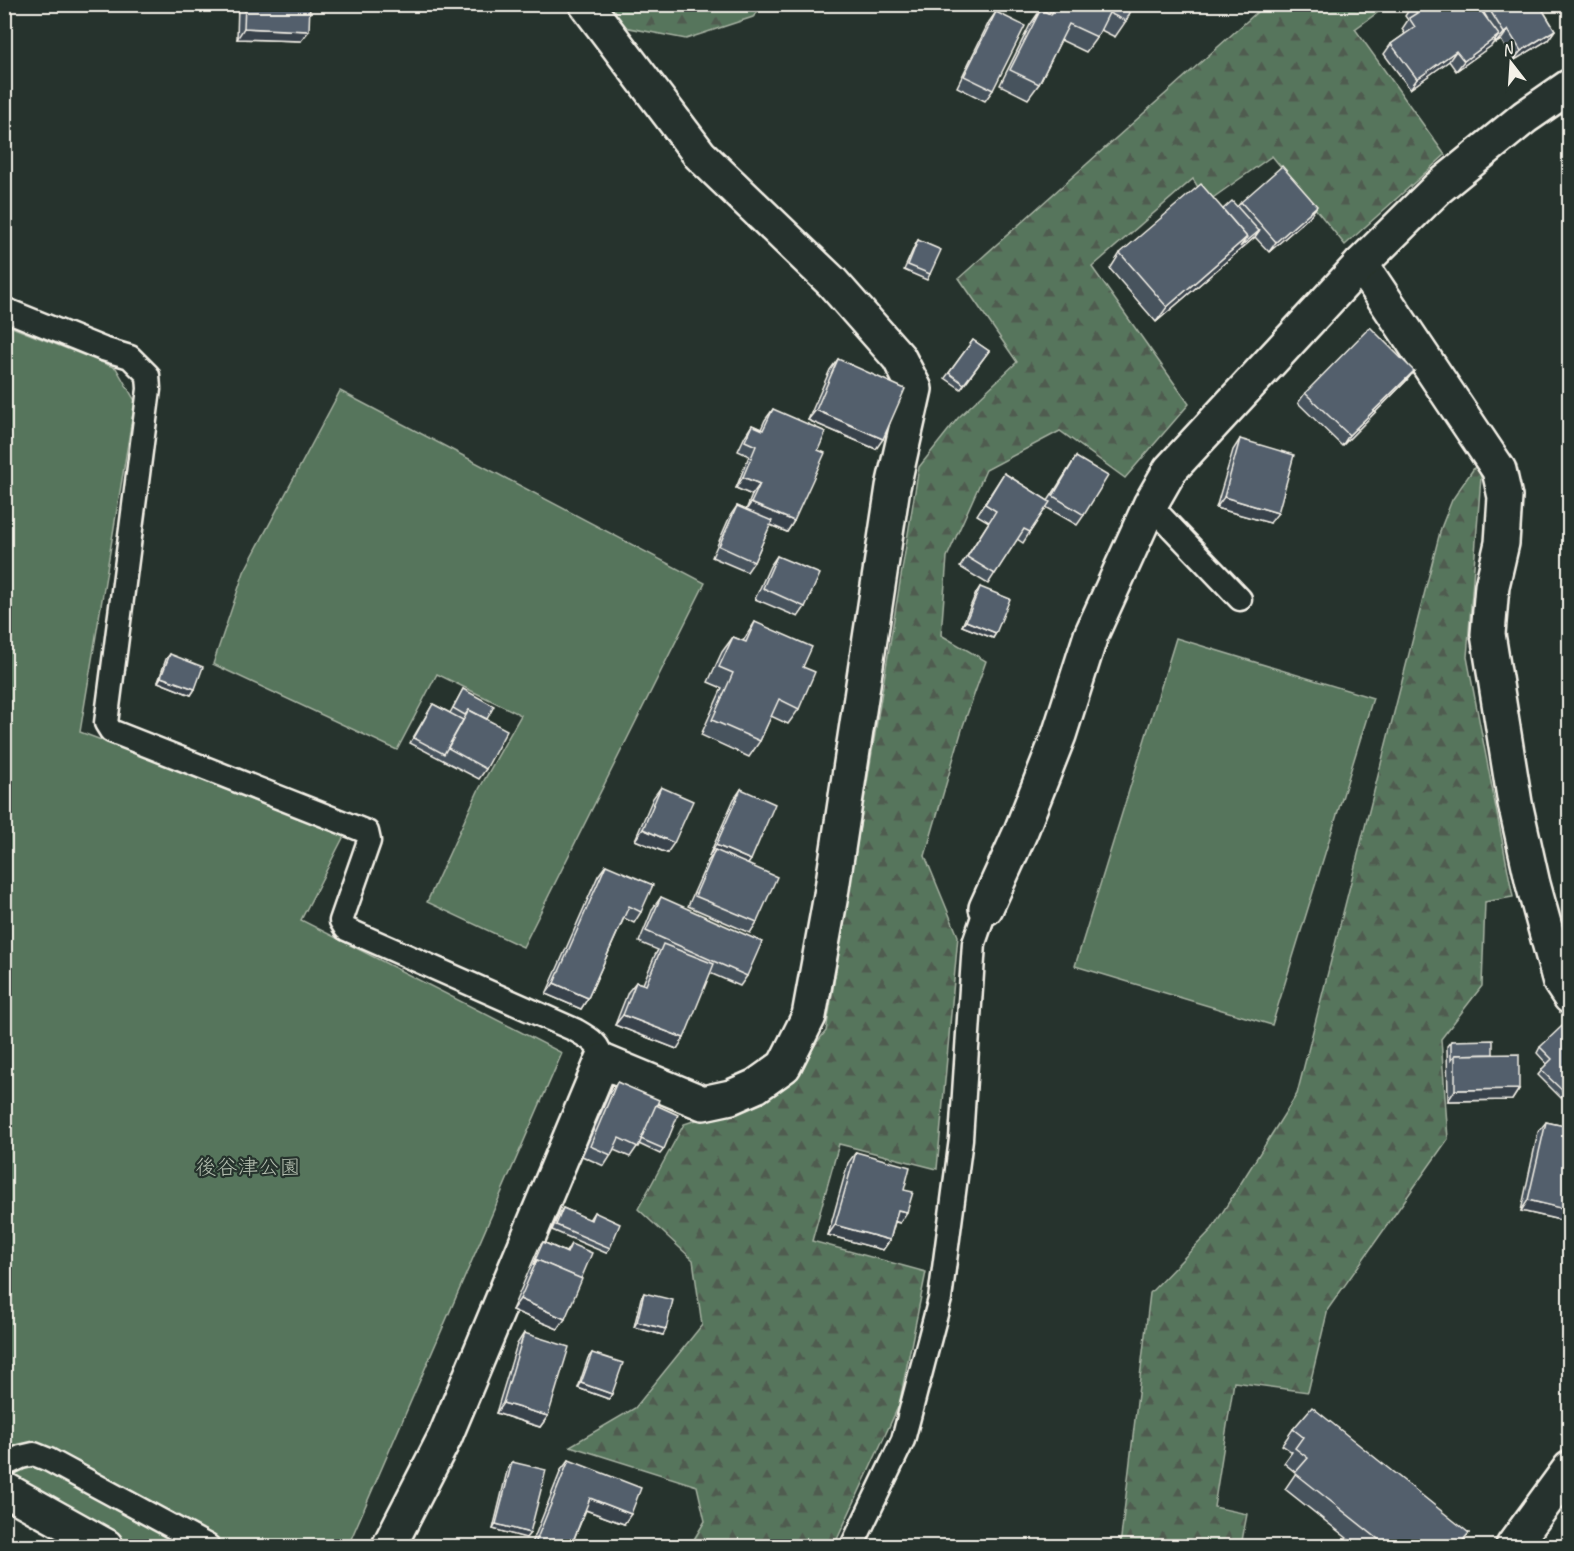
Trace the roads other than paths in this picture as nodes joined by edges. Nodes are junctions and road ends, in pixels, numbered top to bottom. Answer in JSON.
{"nodes":[{"id":1,"x":586,"y":4,"type":"edge"},
{"id":2,"x":1569,"y":86,"type":"edge"},
{"id":3,"x":1361,"y":264,"type":"junction"},
{"id":4,"x":4,"y":309,"type":"edge"},
{"id":5,"x":1150,"y":505,"type":"junction"},
{"id":6,"x":1240,"y":599,"type":"dead end"},
{"id":7,"x":986,"y":908,"type":"joint"},
{"id":8,"x":1569,"y":997,"type":"edge"},
{"id":9,"x":602,"y":1061,"type":"junction"},
{"id":10,"x":4,"y":1465,"type":"edge"},
{"id":11,"x":1569,"y":1468,"type":"edge"},
{"id":12,"x":4,"y":1489,"type":"edge"},
{"id":13,"x":106,"y":1546,"type":"edge"},
{"id":14,"x":208,"y":1546,"type":"edge"},
{"id":15,"x":389,"y":1546,"type":"edge"},
{"id":16,"x":852,"y":1546,"type":"edge"},
{"id":17,"x":1513,"y":1546,"type":"edge"}],
"edges":[{"from":1,"to":9,"type":"street"},
{"from":2,"to":3,"type":"street"},
{"from":3,"to":5,"type":"street"},
{"from":3,"to":8,"type":"street"},
{"from":4,"to":9,"type":"lane"},
{"from":5,"to":6,"type":"lane"},
{"from":5,"to":7,"type":"street"},
{"from":7,"to":16,"type":"lane"},
{"from":9,"to":15,"type":"street"},
{"from":10,"to":14,"type":"lane"},
{"from":11,"to":17,"type":"street"},
{"from":12,"to":13,"type":"street"}]}
